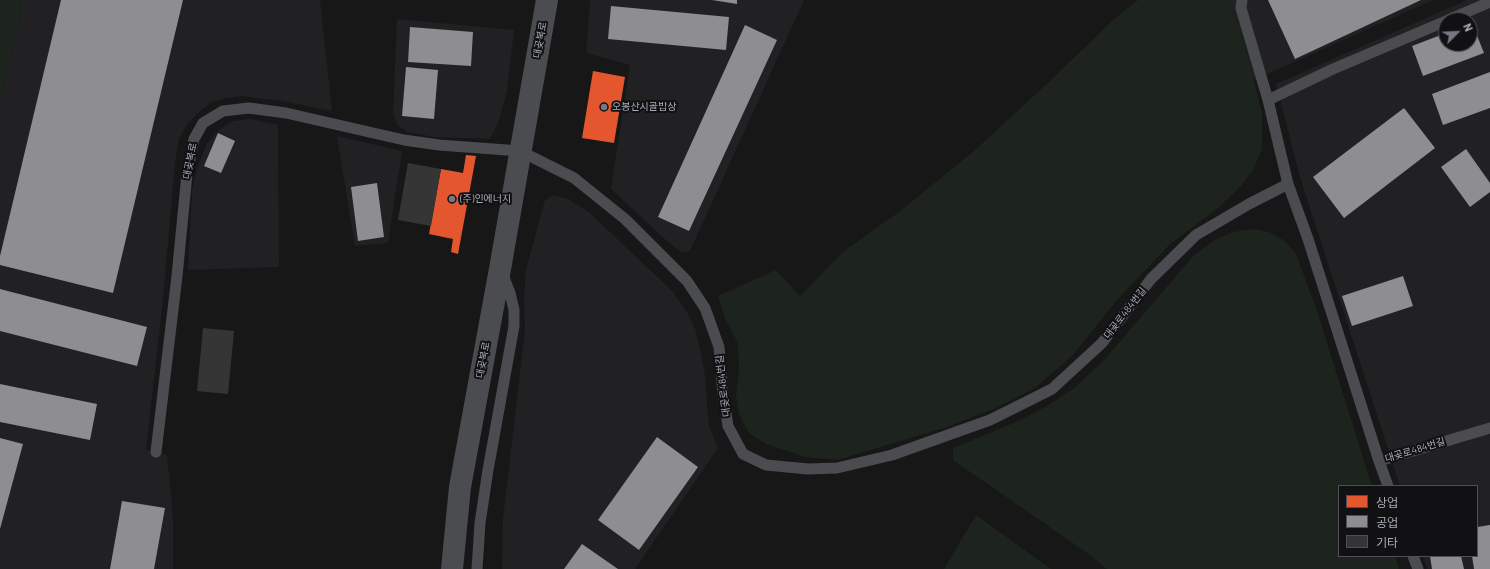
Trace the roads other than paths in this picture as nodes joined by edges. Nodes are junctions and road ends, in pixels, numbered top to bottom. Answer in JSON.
{"nodes":[{"id":1,"x":547,"y":0,"type":"edge"},
{"id":2,"x":1242,"y":0,"type":"edge"},
{"id":3,"x":1490,"y":2,"type":"edge"},
{"id":4,"x":1466,"y":12,"type":"edge"},
{"id":5,"x":1438,"y":24,"type":"edge"},
{"id":6,"x":1268,"y":100,"type":"junction"},
{"id":7,"x":520,"y":151,"type":"junction"},
{"id":8,"x":1288,"y":184,"type":"junction"},
{"id":9,"x":500,"y":269,"type":"junction"},
{"id":10,"x":687,"y":281,"type":"joint"},
{"id":11,"x":1490,"y":428,"type":"edge"},
{"id":12,"x":156,"y":452,"type":"dead end"},
{"id":13,"x":1379,"y":461,"type":"junction"},
{"id":14,"x":1388,"y":485,"type":"edge"},
{"id":15,"x":1413,"y":557,"type":"edge"},
{"id":16,"x":452,"y":569,"type":"edge"},
{"id":17,"x":477,"y":569,"type":"edge"},
{"id":18,"x":1418,"y":569,"type":"edge"}],
"edges":[{"from":1,"to":7,"type":"street","name":"대곶북로"},
{"from":2,"to":6,"type":"lane"},
{"from":3,"to":4,"type":"lane"},
{"from":5,"to":6,"type":"lane"},
{"from":6,"to":8,"type":"lane"},
{"from":7,"to":9,"type":"street","name":"대곶북로"},
{"from":7,"to":10,"type":"lane","name":"대곶북로"},
{"from":7,"to":12,"type":"lane","name":"대곶북로"},
{"from":8,"to":10,"type":"lane","name":"대곶로484번길"},
{"from":8,"to":13,"type":"lane","name":"대곶로484번길"},
{"from":9,"to":16,"type":"street","name":"대곶북로"},
{"from":9,"to":17,"type":"lane"},
{"from":11,"to":13,"type":"lane","name":"대곶로484번길"},
{"from":13,"to":14,"type":"lane"},
{"from":15,"to":18,"type":"lane"}]}
